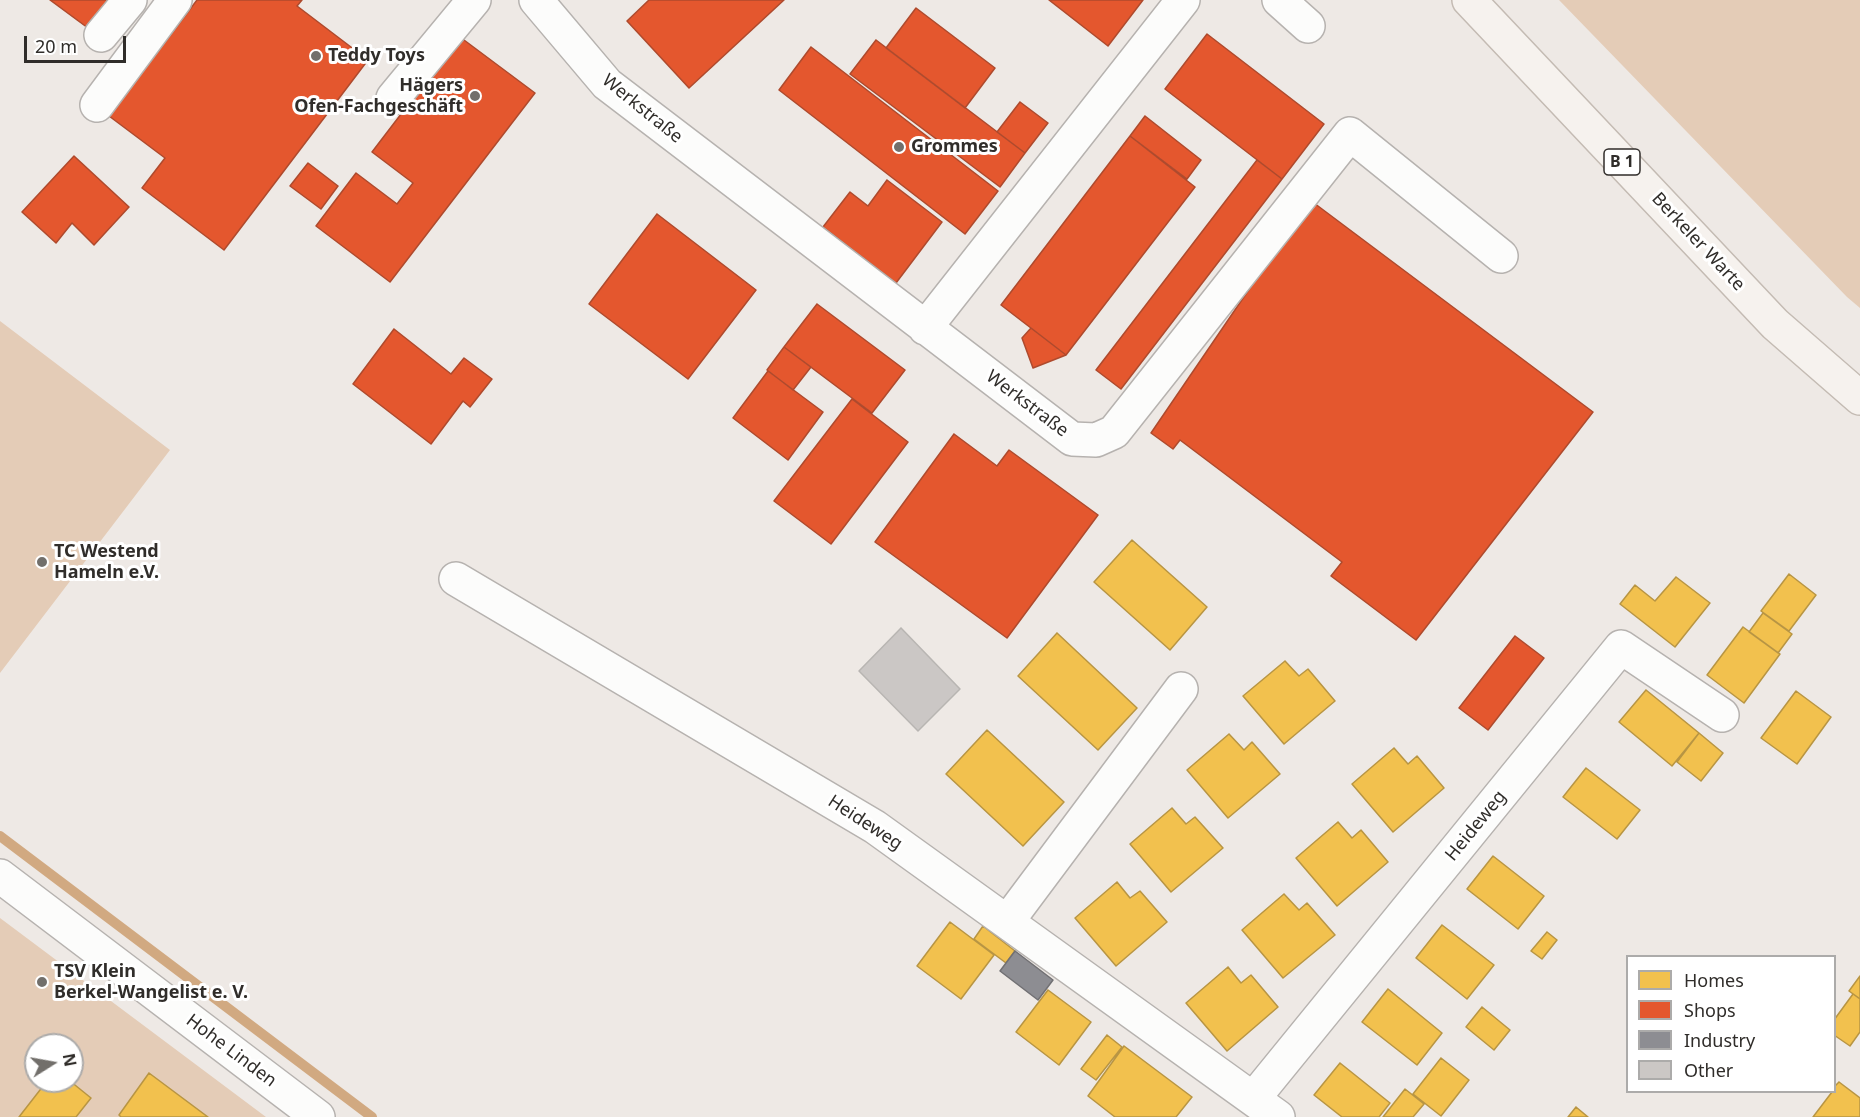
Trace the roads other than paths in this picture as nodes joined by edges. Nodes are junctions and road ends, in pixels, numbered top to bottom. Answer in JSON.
{"nodes":[{"id":1,"x":130,"y":0,"type":"edge"},
{"id":2,"x":175,"y":0,"type":"edge"},
{"id":3,"x":474,"y":0,"type":"edge"},
{"id":4,"x":536,"y":0,"type":"edge"},
{"id":5,"x":1183,"y":0,"type":"edge"},
{"id":6,"x":1279,"y":0,"type":"edge"},
{"id":7,"x":1469,"y":0,"type":"edge"},
{"id":8,"x":1308,"y":26,"type":"dead end"},
{"id":9,"x":101,"y":35,"type":"dead end"},
{"id":10,"x":393,"y":98,"type":"dead end"},
{"id":11,"x":97,"y":105,"type":"dead end"},
{"id":12,"x":1501,"y":256,"type":"dead end"},
{"id":13,"x":925,"y":328,"type":"junction"},
{"id":14,"x":1860,"y":398,"type":"edge"},
{"id":15,"x":456,"y":579,"type":"dead end"},
{"id":16,"x":1181,"y":689,"type":"dead end"},
{"id":17,"x":1722,"y":715,"type":"dead end"},
{"id":18,"x":0,"y":876,"type":"edge"},
{"id":19,"x":1007,"y":922,"type":"junction"},
{"id":20,"x":1266,"y":1108,"type":"edge"},
{"id":21,"x":318,"y":1117,"type":"edge"}],
"edges":[{"from":1,"to":9,"type":"street"},
{"from":2,"to":11,"type":"street"},
{"from":3,"to":10,"type":"street"},
{"from":4,"to":13,"type":"street","name":"Werkstraße"},
{"from":5,"to":13,"type":"street"},
{"from":6,"to":8,"type":"street"},
{"from":7,"to":14,"type":"main road","name":"Berkeler Warte","number":"B 1"},
{"from":12,"to":13,"type":"street","name":"Werkstraße"},
{"from":15,"to":19,"type":"street","name":"Heideweg"},
{"from":16,"to":19,"type":"street"},
{"from":17,"to":20,"type":"street","name":"Heideweg"},
{"from":18,"to":21,"type":"street","name":"Hohe Linden"},
{"from":19,"to":20,"type":"street","name":"Heideweg"}]}
